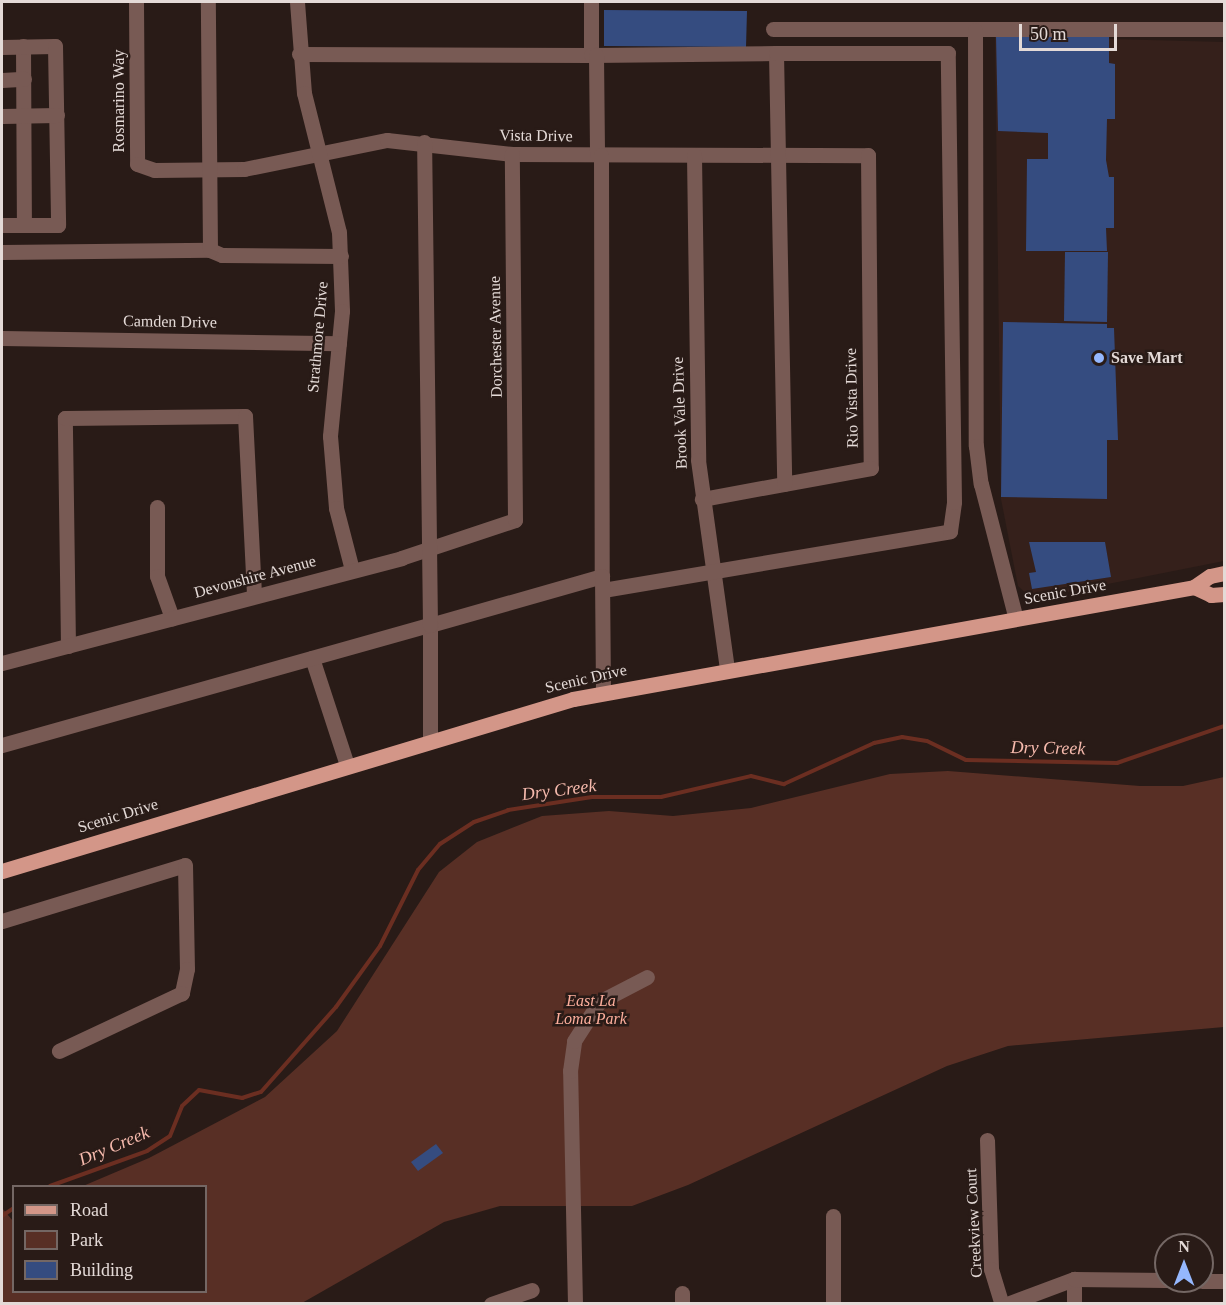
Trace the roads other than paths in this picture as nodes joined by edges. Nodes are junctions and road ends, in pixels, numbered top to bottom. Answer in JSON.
{"nodes":[{"id":1,"x":136,"y":2,"type":"edge"},
{"id":2,"x":208,"y":2,"type":"edge"},
{"id":3,"x":297,"y":2,"type":"edge"},
{"id":4,"x":591,"y":2,"type":"edge"},
{"id":5,"x":773,"y":29,"type":"dead end"},
{"id":6,"x":1224,"y":29,"type":"edge"},
{"id":7,"x":975,"y":30,"type":"junction"},
{"id":8,"x":23,"y":46,"type":"junction"},
{"id":9,"x":2,"y":47,"type":"edge"},
{"id":10,"x":776,"y":53,"type":"junction"},
{"id":11,"x":299,"y":54,"type":"junction"},
{"id":12,"x":593,"y":55,"type":"junction"},
{"id":13,"x":2,"y":80,"type":"edge"},
{"id":14,"x":24,"y":80,"type":"junction"},
{"id":15,"x":24,"y":115,"type":"junction"},
{"id":16,"x":57,"y":115,"type":"junction"},
{"id":17,"x":2,"y":116,"type":"edge"},
{"id":18,"x":424,"y":142,"type":"junction"},
{"id":19,"x":321,"y":153,"type":"junction"},
{"id":20,"x":512,"y":154,"type":"junction"},
{"id":21,"x":599,"y":154,"type":"junction"},
{"id":22,"x":694,"y":154,"type":"junction"},
{"id":23,"x":777,"y":155,"type":"junction"},
{"id":24,"x":868,"y":155,"type":"joint"},
{"id":25,"x":208,"y":170,"type":"junction"},
{"id":26,"x":2,"y":225,"type":"edge"},
{"id":27,"x":24,"y":225,"type":"junction"},
{"id":28,"x":210,"y":250,"type":"junction"},
{"id":29,"x":2,"y":252,"type":"edge"},
{"id":30,"x":341,"y":256,"type":"junction"},
{"id":31,"x":2,"y":338,"type":"edge"},
{"id":32,"x":339,"y":343,"type":"junction"},
{"id":33,"x":784,"y":484,"type":"junction"},
{"id":34,"x":702,"y":499,"type":"junction"},
{"id":35,"x":157,"y":507,"type":"dead end"},
{"id":36,"x":516,"y":520,"type":"joint"},
{"id":37,"x":430,"y":549,"type":"junction"},
{"id":38,"x":352,"y":570,"type":"junction"},
{"id":39,"x":714,"y":573,"type":"junction"},
{"id":40,"x":1224,"y":573,"type":"edge"},
{"id":41,"x":603,"y":583,"type":"junction"},
{"id":42,"x":1194,"y":587,"type":"junction"},
{"id":43,"x":1224,"y":594,"type":"edge"},
{"id":44,"x":254,"y":596,"type":"junction"},
{"id":45,"x":172,"y":618,"type":"junction"},
{"id":46,"x":1016,"y":619,"type":"junction"},
{"id":47,"x":430,"y":625,"type":"junction"},
{"id":48,"x":68,"y":645,"type":"junction"},
{"id":49,"x":312,"y":658,"type":"junction"},
{"id":50,"x":2,"y":663,"type":"edge"},
{"id":51,"x":727,"y":669,"type":"junction"},
{"id":52,"x":603,"y":693,"type":"junction"},
{"id":53,"x":430,"y":740,"type":"junction"},
{"id":54,"x":2,"y":745,"type":"edge"},
{"id":55,"x":347,"y":765,"type":"junction"},
{"id":56,"x":2,"y":871,"type":"edge"},
{"id":57,"x":2,"y":921,"type":"edge"},
{"id":58,"x":647,"y":977,"type":"dead end"},
{"id":59,"x":59,"y":1051,"type":"dead end"},
{"id":60,"x":987,"y":1140,"type":"dead end"},
{"id":61,"x":833,"y":1216,"type":"dead end"},
{"id":62,"x":1074,"y":1278,"type":"junction"},
{"id":63,"x":1154,"y":1280,"type":"edge"},
{"id":64,"x":532,"y":1290,"type":"dead end"},
{"id":65,"x":491,"y":1304,"type":"edge"},
{"id":66,"x":574,"y":1304,"type":"edge"},
{"id":67,"x":833,"y":1304,"type":"edge"},
{"id":68,"x":1002,"y":1304,"type":"edge"},
{"id":69,"x":1007,"y":1304,"type":"edge"},
{"id":70,"x":1074,"y":1304,"type":"edge"}],
"edges":[{"from":1,"to":25,"type":"street","name":"Rosmarino Way"},
{"from":2,"to":25,"type":"street"},
{"from":3,"to":11,"type":"street","name":"Strathmore Drive"},
{"from":4,"to":12,"type":"street"},
{"from":5,"to":7,"type":"street"},
{"from":6,"to":7,"type":"street"},
{"from":7,"to":46,"type":"street"},
{"from":8,"to":9,"type":"street"},
{"from":8,"to":14,"type":"street"},
{"from":8,"to":16,"type":"street"},
{"from":10,"to":12,"type":"street"},
{"from":10,"to":23,"type":"street"},
{"from":10,"to":39,"type":"street"},
{"from":11,"to":12,"type":"street"},
{"from":11,"to":19,"type":"street","name":"Strathmore Drive"},
{"from":12,"to":21,"type":"street"},
{"from":13,"to":14,"type":"street"},
{"from":14,"to":15,"type":"street"},
{"from":15,"to":16,"type":"street"},
{"from":15,"to":17,"type":"street"},
{"from":15,"to":27,"type":"street"},
{"from":16,"to":27,"type":"street"},
{"from":18,"to":19,"type":"street","name":"Vista Drive"},
{"from":18,"to":20,"type":"street","name":"Vista Drive"},
{"from":18,"to":37,"type":"street"},
{"from":19,"to":25,"type":"street","name":"Vista Drive"},
{"from":19,"to":30,"type":"street","name":"Strathmore Drive"},
{"from":20,"to":21,"type":"street","name":"Vista Drive"},
{"from":20,"to":36,"type":"street","name":"Dorchester Avenue"},
{"from":21,"to":22,"type":"street","name":"Vista Drive"},
{"from":21,"to":41,"type":"street"},
{"from":22,"to":23,"type":"street","name":"Vista Drive"},
{"from":22,"to":34,"type":"street","name":"Brook Vale Drive"},
{"from":23,"to":24,"type":"street","name":"Vista Drive"},
{"from":23,"to":33,"type":"street"},
{"from":24,"to":33,"type":"street","name":"Rio Vista Drive"},
{"from":25,"to":28,"type":"street"},
{"from":26,"to":27,"type":"street"},
{"from":28,"to":29,"type":"street"},
{"from":28,"to":30,"type":"street"},
{"from":30,"to":32,"type":"street","name":"Strathmore Drive"},
{"from":31,"to":32,"type":"street","name":"Camden Drive"},
{"from":32,"to":38,"type":"street","name":"Strathmore Drive"},
{"from":33,"to":34,"type":"street","name":"Rio Vista Drive"},
{"from":34,"to":39,"type":"street","name":"Brook Vale Drive"},
{"from":35,"to":45,"type":"street"},
{"from":36,"to":37,"type":"street","name":"Devonshire Avenue"},
{"from":37,"to":38,"type":"street","name":"Devonshire Avenue"},
{"from":37,"to":47,"type":"street"},
{"from":38,"to":44,"type":"street","name":"Devonshire Avenue"},
{"from":39,"to":41,"type":"street"},
{"from":39,"to":51,"type":"street","name":"Brook Vale Drive"},
{"from":40,"to":42,"type":"main road","name":"Scenic Drive"},
{"from":41,"to":47,"type":"street"},
{"from":41,"to":52,"type":"street"},
{"from":42,"to":43,"type":"main road","name":"Scenic Drive"},
{"from":42,"to":46,"type":"main road","name":"Scenic Drive"},
{"from":44,"to":45,"type":"street","name":"Devonshire Avenue"},
{"from":44,"to":48,"type":"street"},
{"from":45,"to":48,"type":"street","name":"Devonshire Avenue"},
{"from":46,"to":51,"type":"main road","name":"Scenic Drive"},
{"from":47,"to":49,"type":"street"},
{"from":47,"to":53,"type":"street"},
{"from":48,"to":50,"type":"street","name":"Devonshire Avenue"},
{"from":49,"to":54,"type":"street"},
{"from":49,"to":55,"type":"street"},
{"from":51,"to":52,"type":"main road","name":"Scenic Drive"},
{"from":52,"to":53,"type":"main road","name":"Scenic Drive"},
{"from":53,"to":55,"type":"main road","name":"Scenic Drive"},
{"from":55,"to":56,"type":"main road","name":"Scenic Drive"},
{"from":57,"to":59,"type":"street"},
{"from":58,"to":66,"type":"street"},
{"from":60,"to":68,"type":"street","name":"Creekview Court"},
{"from":61,"to":67,"type":"street"},
{"from":62,"to":63,"type":"street"},
{"from":62,"to":69,"type":"street"},
{"from":62,"to":70,"type":"street"},
{"from":64,"to":65,"type":"street"}]}
